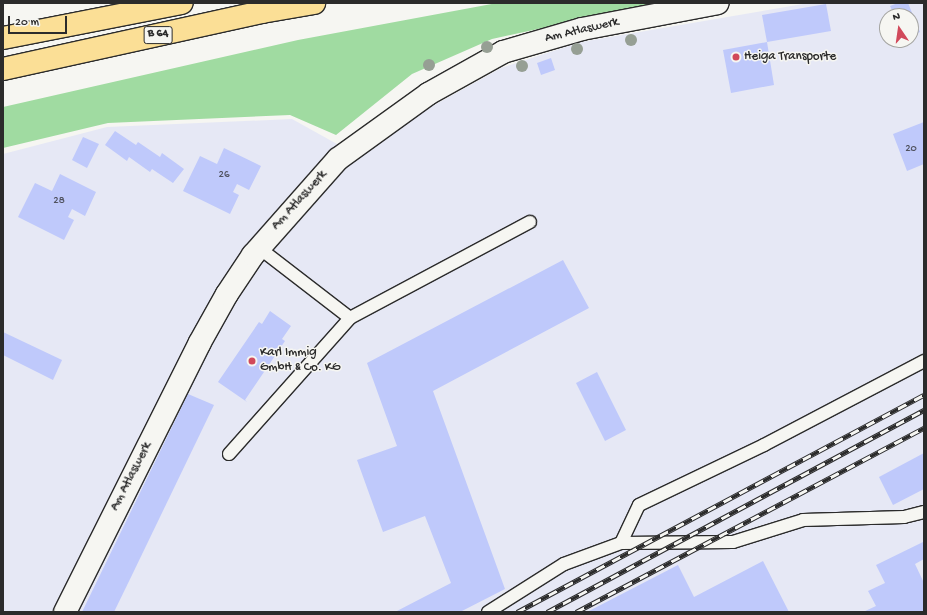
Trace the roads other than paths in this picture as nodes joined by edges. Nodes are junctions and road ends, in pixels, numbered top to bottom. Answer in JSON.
{"nodes":[{"id":1,"x":182,"y":3,"type":"edge"},
{"id":2,"x":314,"y":3,"type":"edge"},
{"id":3,"x":718,"y":3,"type":"edge"},
{"id":4,"x":3,"y":38,"type":"edge"},
{"id":5,"x":3,"y":69,"type":"edge"},
{"id":6,"x":530,"y":222,"type":"dead end"},
{"id":7,"x":259,"y":248,"type":"junction"},
{"id":8,"x":350,"y":318,"type":"junction"},
{"id":9,"x":924,"y":361,"type":"edge"},
{"id":10,"x":229,"y":454,"type":"dead end"},
{"id":11,"x":924,"y":512,"type":"edge"},
{"id":12,"x":621,"y":543,"type":"junction"},
{"id":13,"x":65,"y":612,"type":"edge"},
{"id":14,"x":488,"y":612,"type":"edge"}],
"edges":[{"from":1,"to":4,"type":"highway","number":"B 64"},
{"from":2,"to":5,"type":"highway","number":"B 64"},
{"from":3,"to":7,"type":"street","name":"Am Atlaswerk"},
{"from":6,"to":8,"type":"lane"},
{"from":7,"to":8,"type":"lane"},
{"from":7,"to":13,"type":"street","name":"Am Atlaswerk"},
{"from":8,"to":10,"type":"lane"},
{"from":9,"to":12,"type":"lane"},
{"from":11,"to":12,"type":"lane"},
{"from":12,"to":14,"type":"lane"}]}
